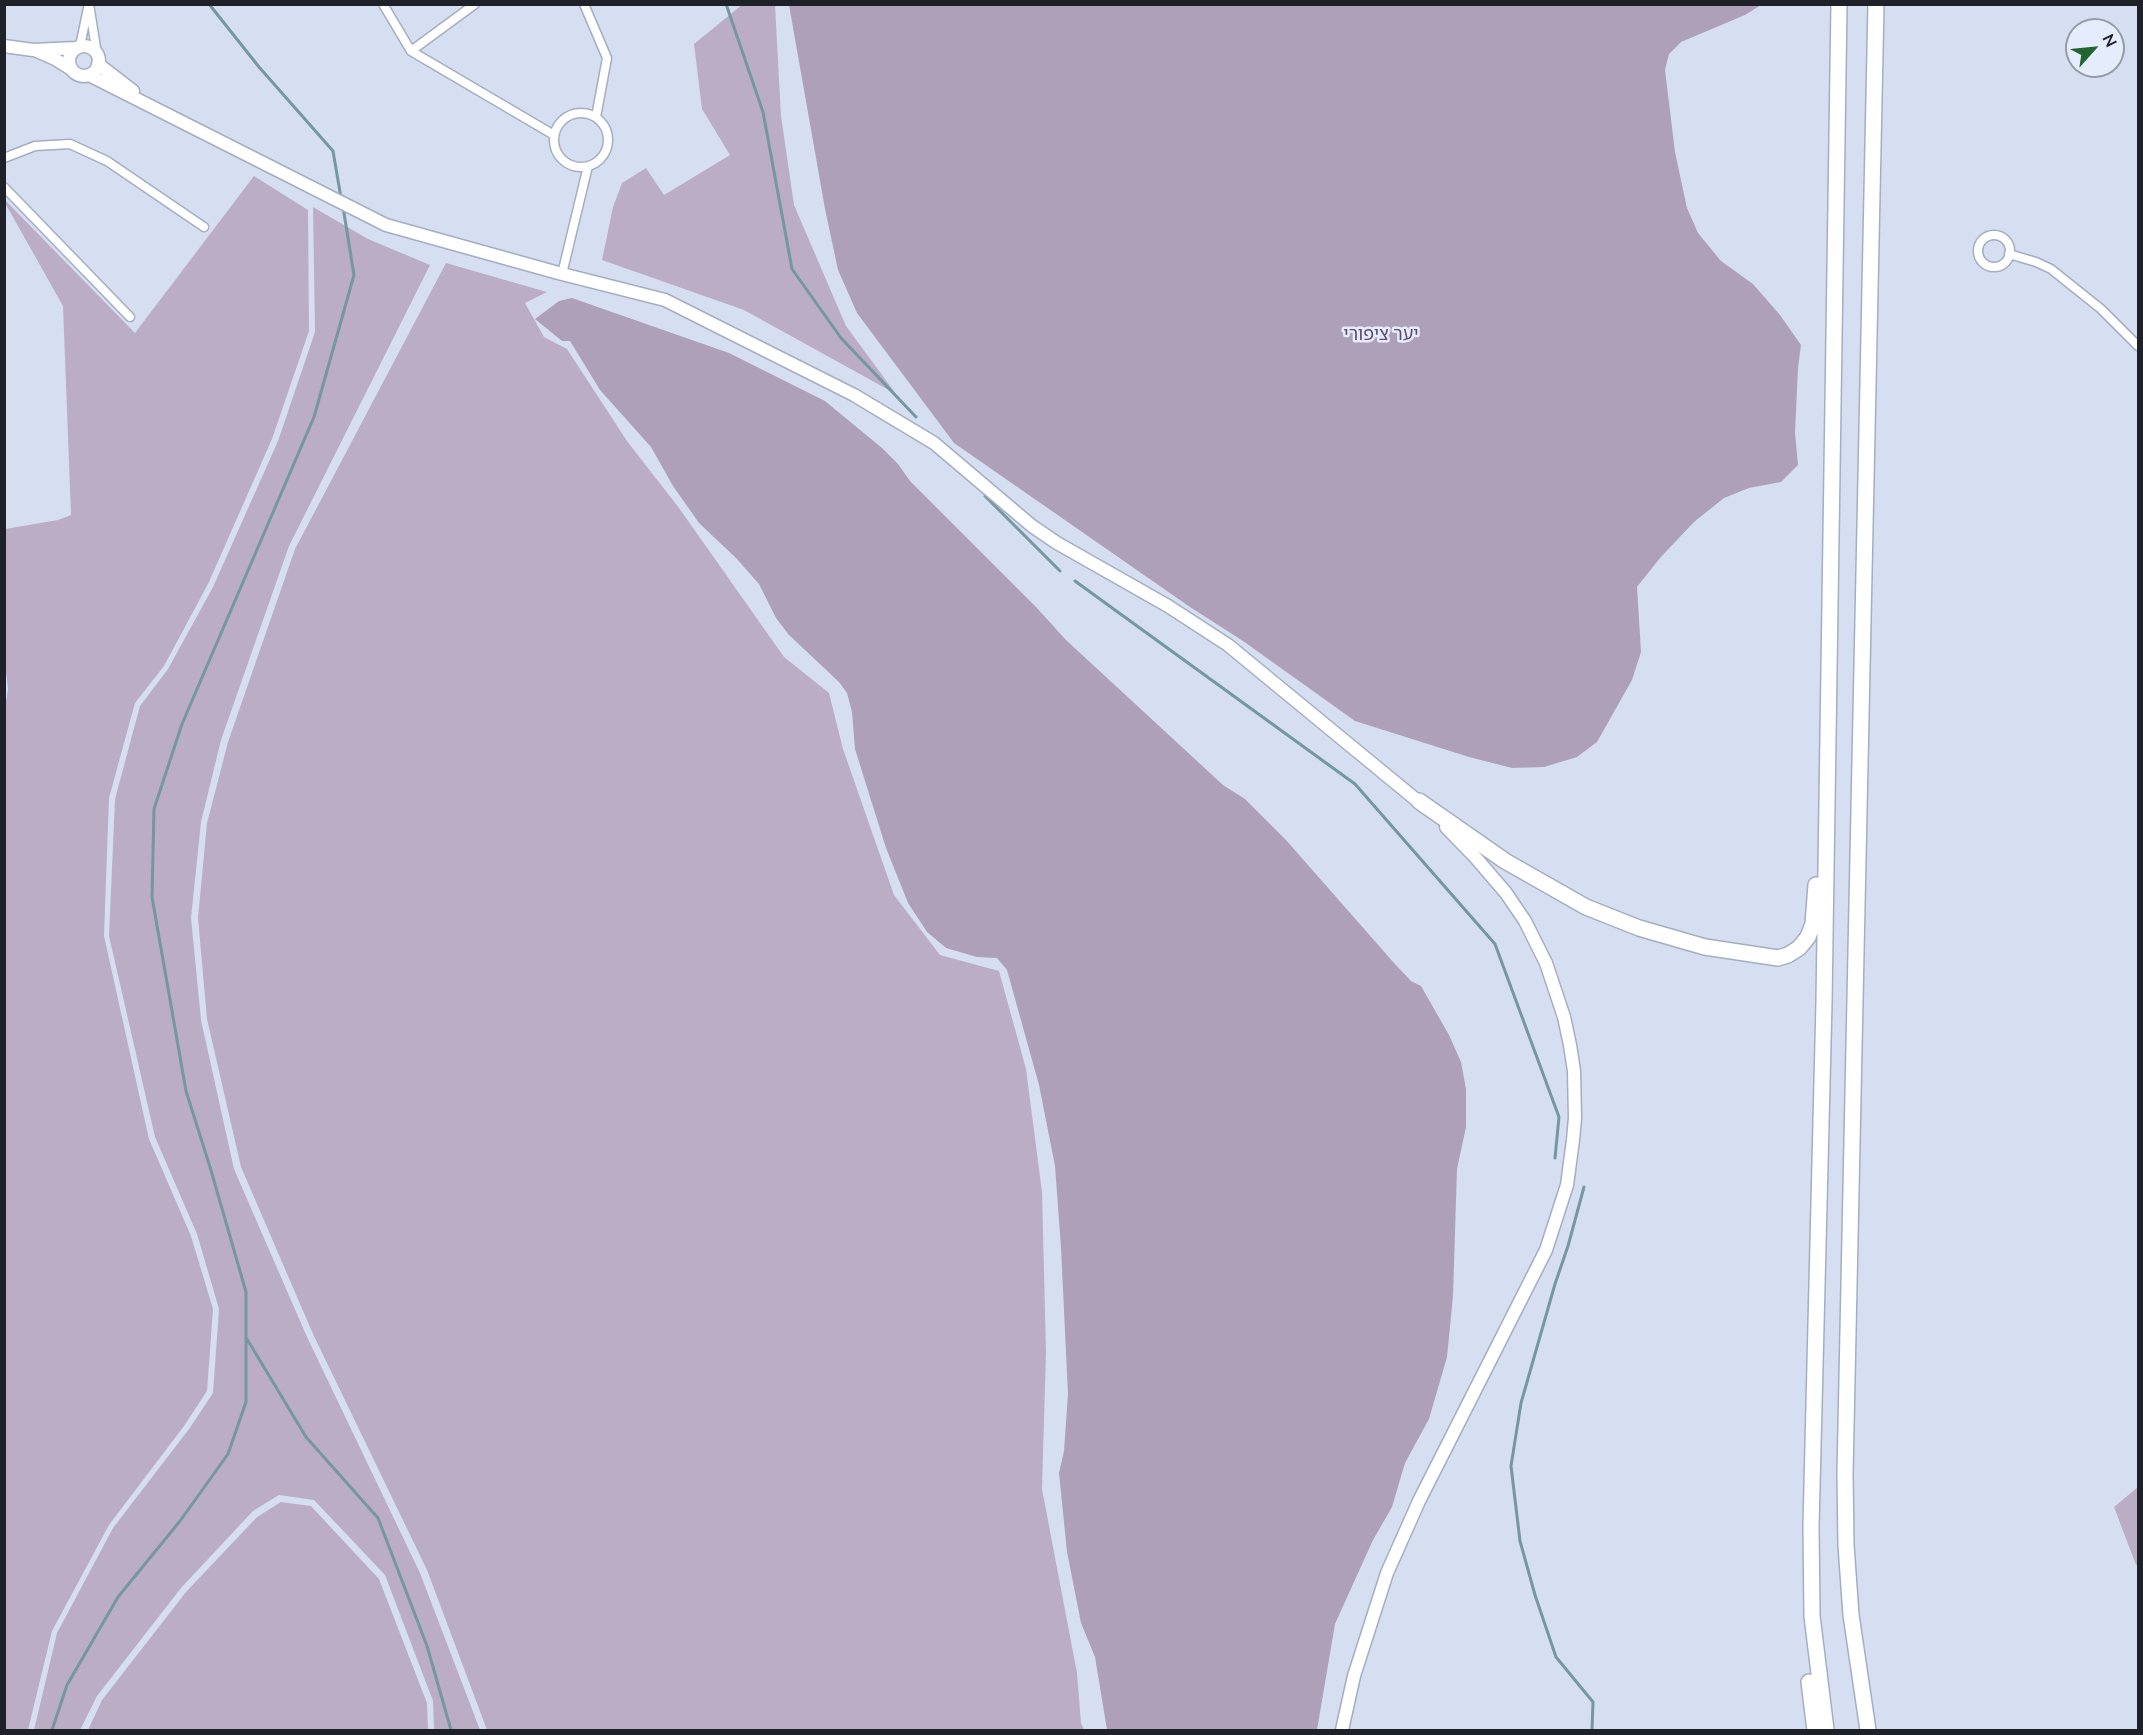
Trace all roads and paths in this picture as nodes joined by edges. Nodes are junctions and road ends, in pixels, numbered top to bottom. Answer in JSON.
{"nodes":[{"id":1,"x":89,"y":4,"type":"edge"},
{"id":2,"x":383,"y":4,"type":"edge"},
{"id":3,"x":475,"y":4,"type":"edge"},
{"id":4,"x":584,"y":4,"type":"edge"},
{"id":5,"x":1839,"y":4,"type":"edge"},
{"id":6,"x":1876,"y":4,"type":"edge"},
{"id":7,"x":4,"y":46,"type":"edge"},
{"id":8,"x":78,"y":47,"type":"junction"},
{"id":9,"x":33,"y":50,"type":"junction"},
{"id":10,"x":411,"y":51,"type":"junction"},
{"id":11,"x":98,"y":59,"type":"junction"},
{"id":12,"x":71,"y":69,"type":"junction"},
{"id":13,"x":89,"y":75,"type":"junction"},
{"id":14,"x":150,"y":105,"type":"junction"},
{"id":15,"x":596,"y":117,"type":"junction"},
{"id":16,"x":554,"y":135,"type":"junction"},
{"id":17,"x":4,"y":158,"type":"edge"},
{"id":18,"x":588,"y":166,"type":"junction"},
{"id":19,"x":4,"y":187,"type":"edge"},
{"id":20,"x":204,"y":227,"type":"dead end"},
{"id":21,"x":2009,"y":254,"type":"dead end"},
{"id":22,"x":562,"y":274,"type":"junction"},
{"id":23,"x":130,"y":317,"type":"dead end"},
{"id":24,"x":2139,"y":346,"type":"edge"},
{"id":25,"x":1828,"y":732,"type":"junction"},
{"id":26,"x":1419,"y":801,"type":"junction"},
{"id":27,"x":1811,"y":1526,"type":"junction"},
{"id":28,"x":1342,"y":1731,"type":"edge"},
{"id":29,"x":1815,"y":1731,"type":"edge"},
{"id":30,"x":1826,"y":1731,"type":"edge"},
{"id":31,"x":1868,"y":1731,"type":"edge"}],
"edges":[{"from":1,"to":8,"type":"street"},
{"from":1,"to":11,"type":"street"},
{"from":2,"to":10,"type":"street"},
{"from":3,"to":10,"type":"street"},
{"from":4,"to":15,"type":"street"},
{"from":5,"to":25,"type":"highway"},
{"from":6,"to":31,"type":"highway"},
{"from":7,"to":9,"type":"main road"},
{"from":8,"to":9,"type":"main road"},
{"from":8,"to":11,"type":"main road"},
{"from":8,"to":12,"type":"main road"},
{"from":9,"to":12,"type":"main road"},
{"from":10,"to":16,"type":"street"},
{"from":11,"to":13,"type":"main road"},
{"from":11,"to":14,"type":"main road"},
{"from":12,"to":13,"type":"main road"},
{"from":13,"to":14,"type":"main road"},
{"from":14,"to":22,"type":"main road"},
{"from":15,"to":16,"type":"street"},
{"from":15,"to":18,"type":"street"},
{"from":16,"to":18,"type":"street"},
{"from":17,"to":20,"type":"street"},
{"from":18,"to":22,"type":"street"},
{"from":19,"to":23,"type":"street"},
{"from":21,"to":24,"type":"street"},
{"from":22,"to":26,"type":"main road"},
{"from":25,"to":26,"type":"highway"},
{"from":25,"to":27,"type":"highway"},
{"from":26,"to":28,"type":"main road"},
{"from":27,"to":29,"type":"highway"},
{"from":27,"to":30,"type":"highway"}]}
